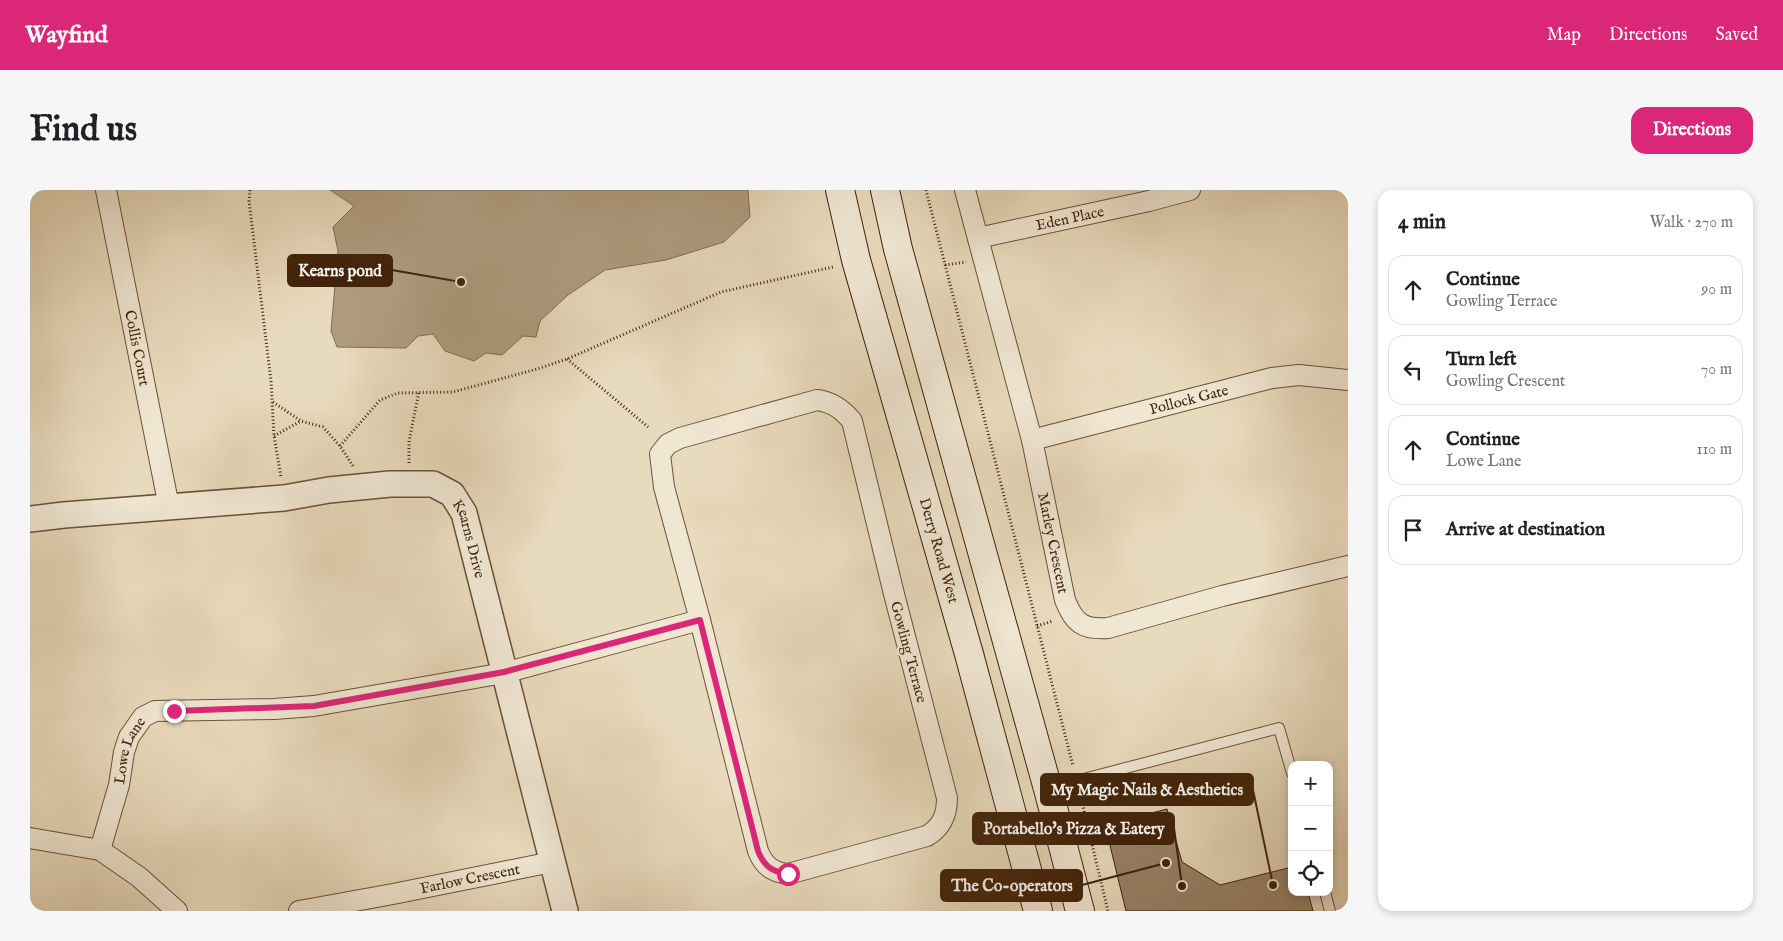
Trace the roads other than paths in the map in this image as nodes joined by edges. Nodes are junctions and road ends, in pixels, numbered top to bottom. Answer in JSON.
{"nodes":[{"id":1,"x":106,"y":190,"type":"edge"},
{"id":2,"x":840,"y":190,"type":"edge"},
{"id":3,"x":885,"y":190,"type":"edge"},
{"id":4,"x":965,"y":190,"type":"edge"},
{"id":5,"x":1190,"y":190,"type":"edge"},
{"id":6,"x":978,"y":238,"type":"junction"},
{"id":7,"x":1348,"y":380,"type":"edge"},
{"id":8,"x":1032,"y":440,"type":"junction"},
{"id":9,"x":169,"y":507,"type":"junction"},
{"id":10,"x":30,"y":519,"type":"edge"},
{"id":11,"x":1348,"y":566,"type":"edge"},
{"id":12,"x":700,"y":620,"type":"junction"},
{"id":13,"x":504,"y":672,"type":"junction"},
{"id":14,"x":1289,"y":761,"type":"edge"},
{"id":15,"x":1048,"y":789,"type":"junction"},
{"id":16,"x":30,"y":838,"type":"edge"},
{"id":17,"x":100,"y":850,"type":"junction"},
{"id":18,"x":552,"y":862,"type":"junction"},
{"id":19,"x":1326,"y":896,"type":"edge"},
{"id":20,"x":177,"y":911,"type":"edge"},
{"id":21,"x":299,"y":911,"type":"edge"},
{"id":22,"x":565,"y":911,"type":"edge"},
{"id":23,"x":1038,"y":911,"type":"edge"},
{"id":24,"x":1080,"y":911,"type":"edge"},
{"id":25,"x":1330,"y":911,"type":"edge"}],
"edges":[{"from":1,"to":9,"type":"street","name":"Collis Court"},
{"from":2,"to":23,"type":"main road","name":"Derry Road West"},
{"from":3,"to":15,"type":"main road"},
{"from":4,"to":6,"type":"street","name":"Marley Crescent"},
{"from":5,"to":6,"type":"street","name":"Eden Place"},
{"from":6,"to":8,"type":"street","name":"Marley Crescent"},
{"from":7,"to":8,"type":"street","name":"Pollock Gate"},
{"from":8,"to":11,"type":"street","name":"Marley Crescent"},
{"from":9,"to":10,"type":"street","name":"Kearns Drive"},
{"from":9,"to":13,"type":"street","name":"Kearns Drive"},
{"from":12,"to":12,"type":"street","name":"Gowling Terrace"},
{"from":12,"to":13,"type":"street","name":"Lowe Lane"},
{"from":13,"to":17,"type":"street","name":"Lowe Lane"},
{"from":13,"to":18,"type":"street","name":"Kearns Drive"},
{"from":14,"to":15,"type":"lane"},
{"from":15,"to":24,"type":"main road"},
{"from":16,"to":17,"type":"street"},
{"from":17,"to":20,"type":"street"},
{"from":18,"to":21,"type":"street","name":"Farlow Crescent"},
{"from":18,"to":22,"type":"street","name":"Kearns Drive"},
{"from":19,"to":25,"type":"lane"}]}
